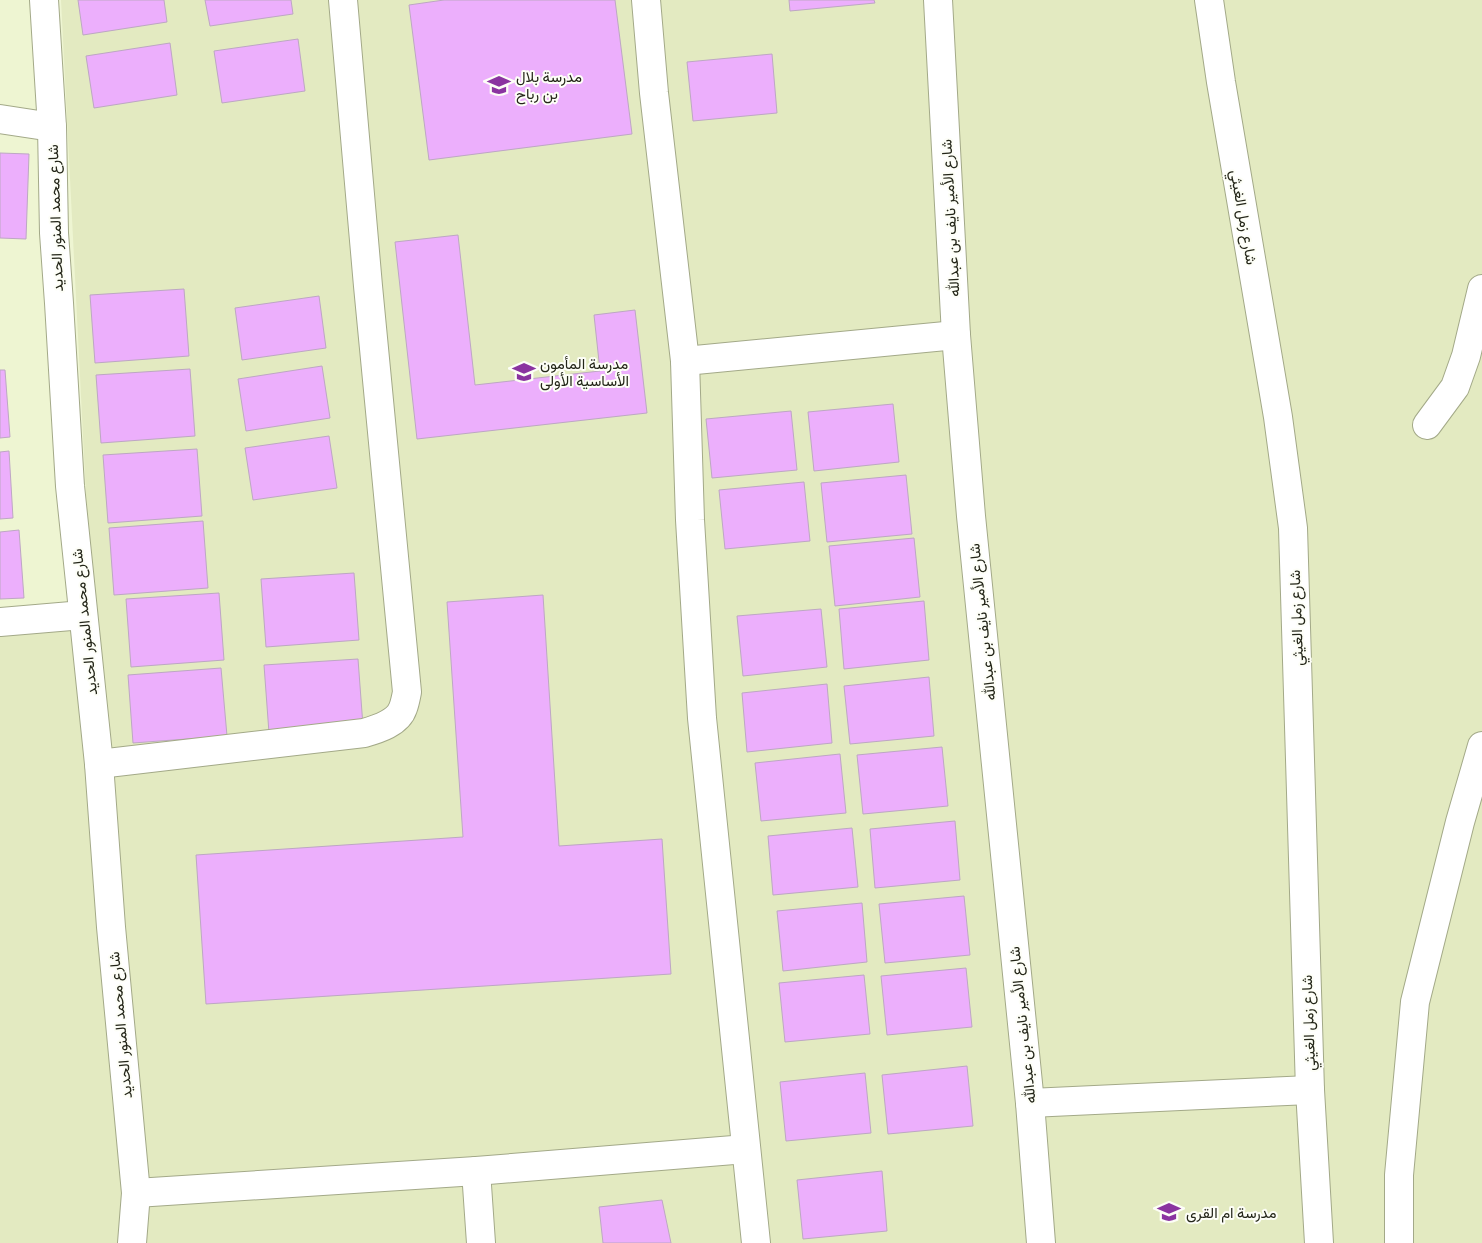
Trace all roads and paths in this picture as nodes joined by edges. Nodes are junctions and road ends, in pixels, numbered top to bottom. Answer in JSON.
{"nodes":[{"id":1,"x":44,"y":0,"type":"edge"},
{"id":2,"x":343,"y":0,"type":"edge"},
{"id":3,"x":646,"y":0,"type":"edge"},
{"id":4,"x":938,"y":0,"type":"edge"},
{"id":5,"x":1209,"y":0,"type":"edge"},
{"id":6,"x":0,"y":120,"type":"edge"},
{"id":7,"x":52,"y":127,"type":"junction"},
{"id":8,"x":1482,"y":289,"type":"edge"},
{"id":9,"x":956,"y":336,"type":"junction"},
{"id":10,"x":686,"y":361,"type":"junction"},
{"id":11,"x":1427,"y":425,"type":"dead end"},
{"id":12,"x":83,"y":615,"type":"junction"},
{"id":13,"x":0,"y":622,"type":"edge"},
{"id":14,"x":1482,"y":746,"type":"edge"},
{"id":15,"x":99,"y":764,"type":"junction"},
{"id":16,"x":1310,"y":1090,"type":"junction"},
{"id":17,"x":1030,"y":1103,"type":"junction"},
{"id":18,"x":746,"y":1149,"type":"junction"},
{"id":19,"x":476,"y":1171,"type":"junction"},
{"id":20,"x":136,"y":1193,"type":"junction"},
{"id":21,"x":132,"y":1243,"type":"edge"},
{"id":22,"x":481,"y":1243,"type":"edge"},
{"id":23,"x":756,"y":1243,"type":"edge"},
{"id":24,"x":1041,"y":1243,"type":"edge"},
{"id":25,"x":1319,"y":1243,"type":"edge"},
{"id":26,"x":1399,"y":1243,"type":"edge"}],
"edges":[{"from":1,"to":7,"type":"street","name":"شارع محمد المنور الحديد"},
{"from":2,"to":15,"type":"street"},
{"from":3,"to":10,"type":"street"},
{"from":4,"to":9,"type":"street","name":"شارع الأمير نايف بن عبدالله"},
{"from":5,"to":16,"type":"street","name":"شارع زمل الغيثي"},
{"from":6,"to":7,"type":"street"},
{"from":7,"to":12,"type":"street","name":"شارع محمد المنور الحديد"},
{"from":8,"to":11,"type":"street"},
{"from":9,"to":10,"type":"street"},
{"from":9,"to":17,"type":"street","name":"شارع الأمير نايف بن عبدالله"},
{"from":10,"to":18,"type":"street"},
{"from":12,"to":13,"type":"street"},
{"from":12,"to":15,"type":"street","name":"شارع محمد المنور الحديد"},
{"from":14,"to":26,"type":"street"},
{"from":15,"to":20,"type":"street","name":"شارع محمد المنور الحديد"},
{"from":16,"to":17,"type":"street"},
{"from":16,"to":25,"type":"street","name":"شارع زمل الغيثي"},
{"from":17,"to":24,"type":"street","name":"شارع الأمير نايف بن عبدالله"},
{"from":18,"to":19,"type":"street"},
{"from":18,"to":23,"type":"street"},
{"from":19,"to":20,"type":"street"},
{"from":19,"to":22,"type":"street"},
{"from":20,"to":21,"type":"street","name":"شارع محمد المنور الحديد"}]}
